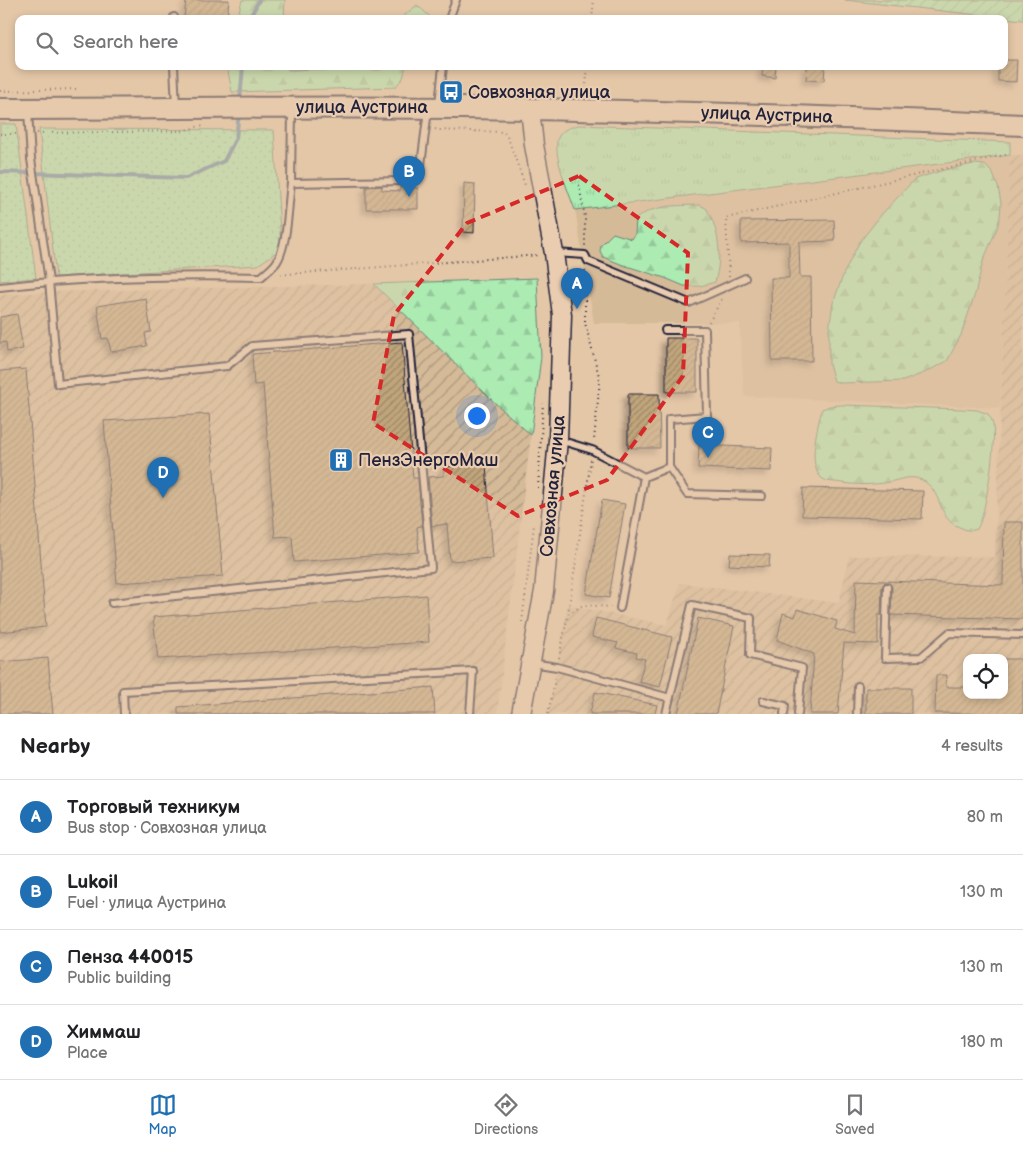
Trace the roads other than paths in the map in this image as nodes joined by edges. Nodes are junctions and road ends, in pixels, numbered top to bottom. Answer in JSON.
{"nodes":[{"id":1,"x":456,"y":0,"type":"edge"},
{"id":2,"x":450,"y":15,"type":"edge"},
{"id":3,"x":174,"y":70,"type":"edge"},
{"id":4,"x":442,"y":70,"type":"edge"},
{"id":5,"x":292,"y":107,"type":"junction"},
{"id":6,"x":176,"y":108,"type":"junction"},
{"id":7,"x":0,"y":109,"type":"edge"},
{"id":8,"x":28,"y":109,"type":"junction"},
{"id":9,"x":530,"y":109,"type":"junction"},
{"id":10,"x":431,"y":112,"type":"junction"},
{"id":11,"x":1023,"y":125,"type":"edge"},
{"id":12,"x":291,"y":183,"type":"junction"},
{"id":13,"x":548,"y":254,"type":"junction"},
{"id":14,"x":745,"y":278,"type":"dead end"},
{"id":15,"x":49,"y":281,"type":"junction"},
{"id":16,"x":0,"y":287,"type":"edge"},
{"id":17,"x":665,"y":330,"type":"dead end"},
{"id":18,"x":558,"y":440,"type":"junction"},
{"id":19,"x":669,"y":467,"type":"junction"},
{"id":20,"x":644,"y":477,"type":"junction"},
{"id":21,"x":762,"y":496,"type":"dead end"},
{"id":22,"x":887,"y":587,"type":"dead end"},
{"id":23,"x":112,"y":602,"type":"dead end"},
{"id":24,"x":620,"y":608,"type":"road end"},
{"id":25,"x":1023,"y":635,"type":"edge"},
{"id":26,"x":531,"y":663,"type":"junction"},
{"id":27,"x":858,"y":686,"type":"dead end"},
{"id":28,"x":670,"y":698,"type":"junction"},
{"id":29,"x":763,"y":701,"type":"dead end"},
{"id":30,"x":124,"y":714,"type":"edge"},
{"id":31,"x":470,"y":714,"type":"edge"},
{"id":32,"x":522,"y":714,"type":"edge"},
{"id":33,"x":666,"y":714,"type":"edge"},
{"id":34,"x":784,"y":714,"type":"edge"},
{"id":35,"x":798,"y":714,"type":"edge"},
{"id":36,"x":857,"y":714,"type":"edge"}],
"edges":[{"from":1,"to":2,"type":"lane"},
{"from":3,"to":6,"type":"lane"},
{"from":4,"to":10,"type":"lane"},
{"from":5,"to":6,"type":"main road","name":"улица Аустрина"},
{"from":5,"to":10,"type":"main road","name":"улица Аустрина"},
{"from":5,"to":12,"type":"lane"},
{"from":6,"to":8,"type":"main road","name":"улица Аустрина"},
{"from":7,"to":8,"type":"main road","name":"улица Аустрина"},
{"from":8,"to":15,"type":"lane"},
{"from":9,"to":10,"type":"main road","name":"улица Аустрина"},
{"from":9,"to":11,"type":"main road","name":"улица Аустрина"},
{"from":9,"to":13,"type":"main road","name":"Совхозная улица"},
{"from":10,"to":12,"type":"lane"},
{"from":12,"to":15,"type":"lane"},
{"from":13,"to":14,"type":"lane"},
{"from":13,"to":18,"type":"main road","name":"Совхозная улица"},
{"from":15,"to":16,"type":"lane"},
{"from":15,"to":23,"type":"lane"},
{"from":17,"to":19,"type":"lane"},
{"from":18,"to":20,"type":"lane"},
{"from":18,"to":26,"type":"main road","name":"Совхозная улица"},
{"from":19,"to":20,"type":"lane"},
{"from":19,"to":21,"type":"lane"},
{"from":20,"to":24,"type":"lane"},
{"from":22,"to":25,"type":"lane"},
{"from":26,"to":28,"type":"lane"},
{"from":26,"to":32,"type":"main road","name":"Совхозная улица"},
{"from":27,"to":36,"type":"lane"},
{"from":28,"to":33,"type":"lane"},
{"from":28,"to":35,"type":"lane"},
{"from":29,"to":34,"type":"lane"},
{"from":30,"to":31,"type":"lane"}]}
